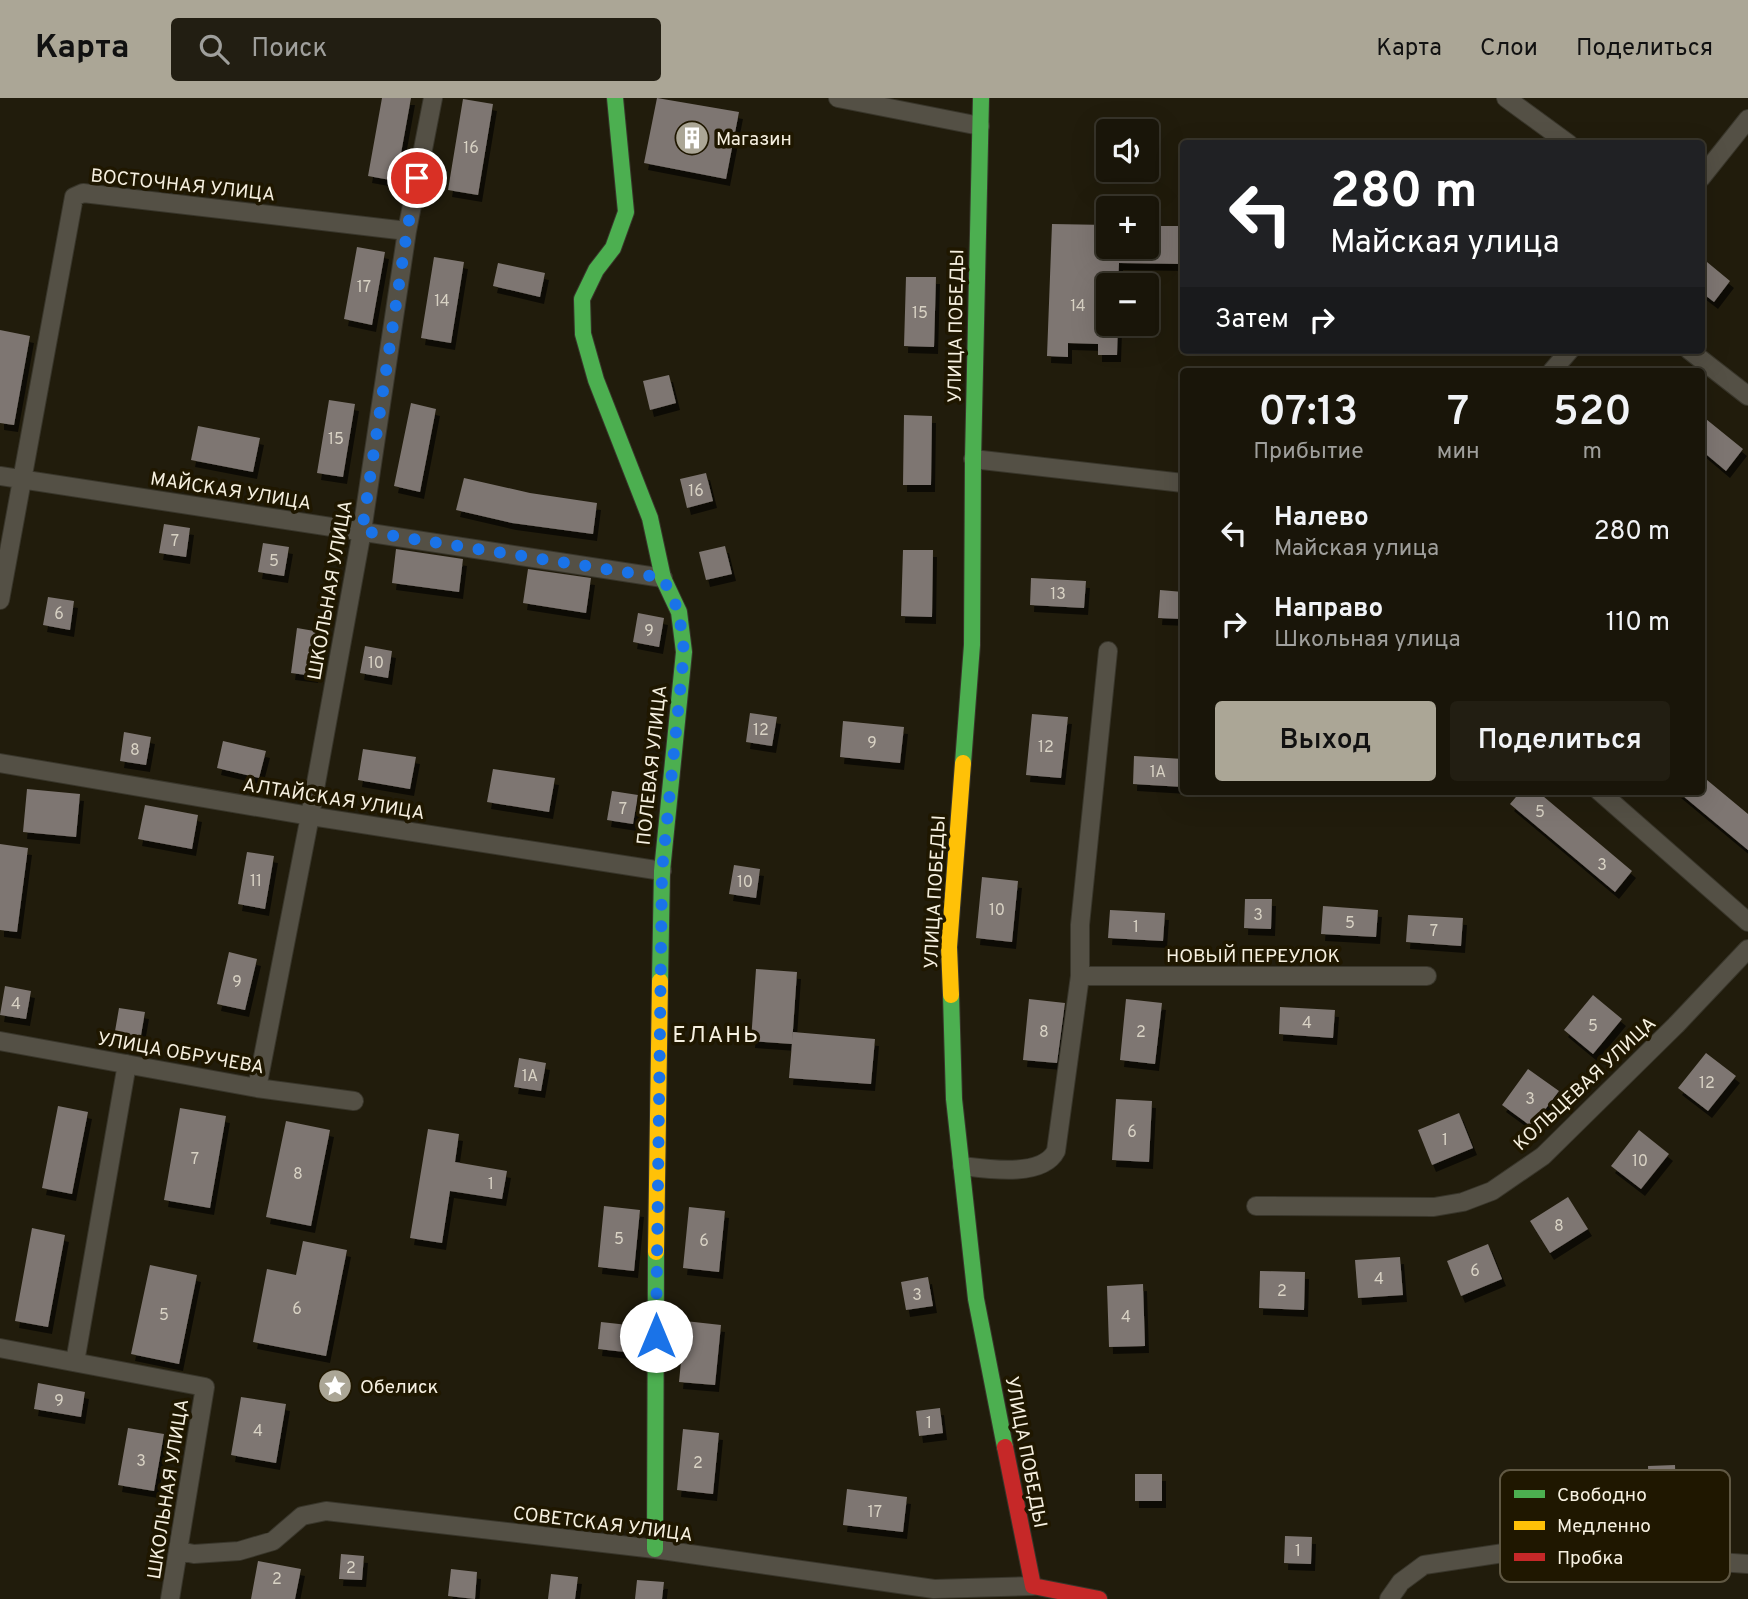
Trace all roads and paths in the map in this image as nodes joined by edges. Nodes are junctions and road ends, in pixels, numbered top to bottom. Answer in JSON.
{"nodes":[{"id":1,"x":433,"y":98,"type":"edge"},
{"id":2,"x":615,"y":98,"type":"edge"},
{"id":3,"x":838,"y":98,"type":"edge"},
{"id":4,"x":981,"y":98,"type":"edge"},
{"id":5,"x":1506,"y":98,"type":"edge"},
{"id":6,"x":1748,"y":118,"type":"edge"},
{"id":7,"x":980,"y":127,"type":"junction"},
{"id":8,"x":1564,"y":140,"type":"edge"},
{"id":9,"x":1705,"y":173,"type":"edge"},
{"id":10,"x":407,"y":231,"type":"junction"},
{"id":11,"x":1567,"y":354,"type":"edge"},
{"id":12,"x":1694,"y":354,"type":"edge"},
{"id":13,"x":1555,"y":368,"type":"edge"},
{"id":14,"x":1748,"y":396,"type":"edge"},
{"id":15,"x":973,"y":459,"type":"junction"},
{"id":16,"x":0,"y":476,"type":"edge"},
{"id":17,"x":22,"y":480,"type":"junction"},
{"id":18,"x":1180,"y":483,"type":"edge"},
{"id":19,"x":362,"y":531,"type":"junction"},
{"id":20,"x":663,"y":578,"type":"junction"},
{"id":21,"x":0,"y":600,"type":"edge"},
{"id":22,"x":1108,"y":651,"type":"dead end"},
{"id":23,"x":0,"y":763,"type":"edge"},
{"id":24,"x":1604,"y":795,"type":"edge"},
{"id":25,"x":310,"y":816,"type":"junction"},
{"id":26,"x":662,"y":871,"type":"junction"},
{"id":27,"x":1748,"y":922,"type":"edge"},
{"id":28,"x":1748,"y":949,"type":"edge"},
{"id":29,"x":1080,"y":976,"type":"junction"},
{"id":30,"x":1427,"y":976,"type":"dead end"},
{"id":31,"x":0,"y":1041,"type":"edge"},
{"id":32,"x":127,"y":1064,"type":"junction"},
{"id":33,"x":257,"y":1088,"type":"junction"},
{"id":34,"x":354,"y":1101,"type":"dead end"},
{"id":35,"x":962,"y":1166,"type":"junction"},
{"id":36,"x":1256,"y":1206,"type":"dead end"},
{"id":37,"x":0,"y":1348,"type":"edge"},
{"id":38,"x":75,"y":1362,"type":"junction"},
{"id":39,"x":655,"y":1549,"type":"junction"},
{"id":40,"x":179,"y":1551,"type":"junction"},
{"id":41,"x":1500,"y":1554,"type":"edge"},
{"id":42,"x":1730,"y":1563,"type":"edge"},
{"id":43,"x":1748,"y":1564,"type":"edge"},
{"id":44,"x":1033,"y":1586,"type":"junction"},
{"id":45,"x":170,"y":1599,"type":"edge"},
{"id":46,"x":1099,"y":1599,"type":"edge"},
{"id":47,"x":1389,"y":1599,"type":"edge"}],
"edges":[{"from":1,"to":10,"type":"street","name":"ШКОЛЬНАЯ УЛИЦА"},
{"from":2,"to":20,"type":"street","name":"ПОЛЕВАЯ УЛИЦА"},
{"from":3,"to":7,"type":"street"},
{"from":4,"to":7,"type":"street","name":"УЛИЦА ПОБЕДЫ"},
{"from":5,"to":8,"type":"street"},
{"from":6,"to":9,"type":"street"},
{"from":7,"to":15,"type":"street","name":"УЛИЦА ПОБЕДЫ"},
{"from":10,"to":17,"type":"street","name":"ВОСТОЧНАЯ УЛИЦА"},
{"from":10,"to":19,"type":"street","name":"ШКОЛЬНАЯ УЛИЦА"},
{"from":11,"to":13,"type":"street"},
{"from":12,"to":14,"type":"street"},
{"from":15,"to":18,"type":"street"},
{"from":15,"to":35,"type":"street","name":"УЛИЦА ПОБЕДЫ"},
{"from":16,"to":17,"type":"street","name":"МАЙСКАЯ УЛИЦА"},
{"from":17,"to":19,"type":"street","name":"МАЙСКАЯ УЛИЦА"},
{"from":17,"to":21,"type":"street"},
{"from":19,"to":20,"type":"street","name":"МАЙСКАЯ УЛИЦА"},
{"from":19,"to":25,"type":"street","name":"ШКОЛЬНАЯ УЛИЦА"},
{"from":20,"to":26,"type":"street","name":"ПОЛЕВАЯ УЛИЦА"},
{"from":22,"to":29,"type":"street"},
{"from":23,"to":25,"type":"street","name":"АЛТАЙСКАЯ УЛИЦА"},
{"from":24,"to":27,"type":"street"},
{"from":25,"to":26,"type":"street","name":"АЛТАЙСКАЯ УЛИЦА"},
{"from":25,"to":33,"type":"street","name":"ШКОЛЬНАЯ УЛИЦА"},
{"from":26,"to":39,"type":"street","name":"ПОЛЕВАЯ УЛИЦА"},
{"from":28,"to":36,"type":"street","name":"КОЛЬЦЕВАЯ УЛИЦА"},
{"from":29,"to":30,"type":"street","name":"НОВЫЙ ПЕРЕУЛОК"},
{"from":29,"to":35,"type":"street"},
{"from":31,"to":32,"type":"street","name":"УЛИЦА ОБРУЧЕВА"},
{"from":32,"to":33,"type":"street","name":"УЛИЦА ОБРУЧЕВА"},
{"from":32,"to":38,"type":"street"},
{"from":33,"to":34,"type":"street","name":"УЛИЦА ОБРУЧЕВА"},
{"from":35,"to":44,"type":"street","name":"УЛИЦА ПОБЕДЫ"},
{"from":37,"to":38,"type":"street"},
{"from":38,"to":40,"type":"street","name":"ШКОЛЬНАЯ УЛИЦА"},
{"from":39,"to":40,"type":"street","name":"СОВЕТСКАЯ УЛИЦА"},
{"from":39,"to":44,"type":"street","name":"СОВЕТСКАЯ УЛИЦА"},
{"from":40,"to":45,"type":"street","name":"ШКОЛЬНАЯ УЛИЦА"},
{"from":41,"to":47,"type":"street"},
{"from":42,"to":43,"type":"street"},
{"from":44,"to":46,"type":"street"}]}
